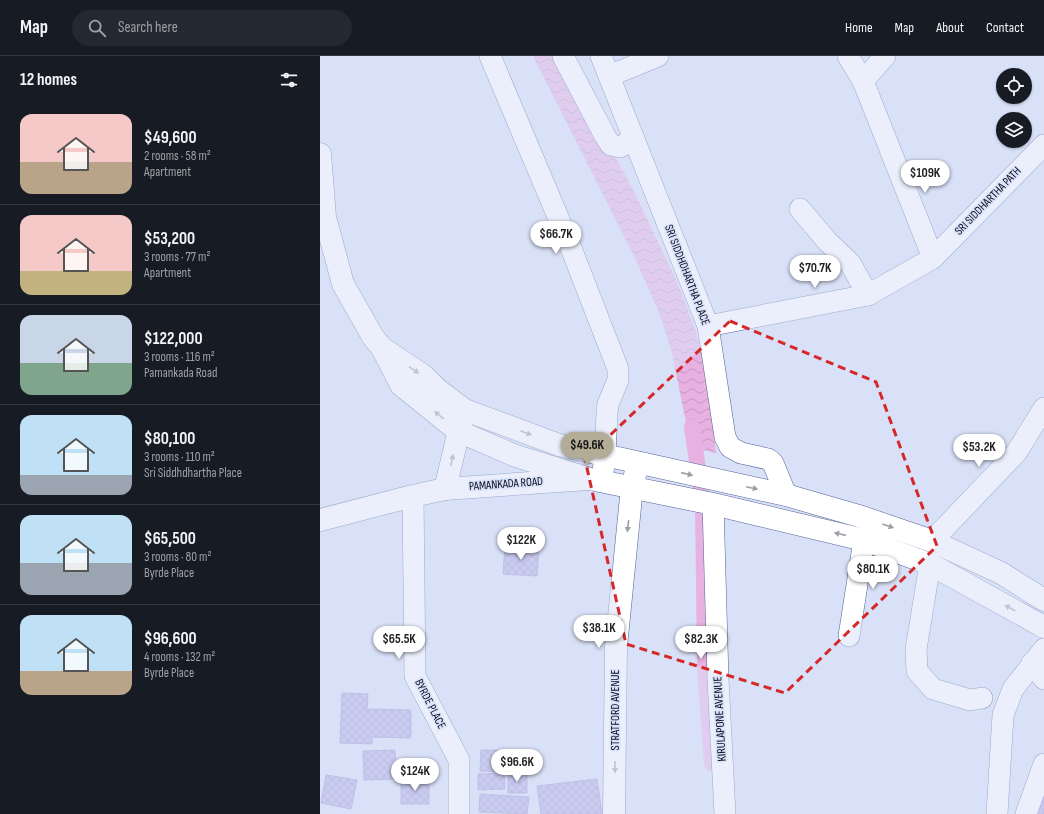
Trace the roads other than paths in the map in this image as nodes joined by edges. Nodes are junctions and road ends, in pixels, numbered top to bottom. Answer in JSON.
{"nodes":[{"id":1,"x":490,"y":56,"type":"edge"},
{"id":2,"x":563,"y":56,"type":"edge"},
{"id":3,"x":601,"y":56,"type":"edge"},
{"id":4,"x":658,"y":56,"type":"edge"},
{"id":5,"x":848,"y":56,"type":"edge"},
{"id":6,"x":885,"y":56,"type":"edge"},
{"id":7,"x":609,"y":76,"type":"junction"},
{"id":8,"x":863,"y":81,"type":"junction"},
{"id":9,"x":634,"y":139,"type":"junction"},
{"id":10,"x":1044,"y":145,"type":"edge"},
{"id":11,"x":320,"y":154,"type":"edge"},
{"id":12,"x":800,"y":210,"type":"dead end"},
{"id":13,"x":322,"y":218,"type":"edge"},
{"id":14,"x":933,"y":258,"type":"junction"},
{"id":15,"x":868,"y":296,"type":"junction"},
{"id":16,"x":708,"y":326,"type":"junction"},
{"id":17,"x":382,"y":348,"type":"junction"},
{"id":18,"x":1044,"y":408,"type":"edge"},
{"id":19,"x":464,"y":410,"type":"junction"},
{"id":20,"x":458,"y":431,"type":"junction"},
{"id":21,"x":605,"y":455,"type":"junction"},
{"id":22,"x":638,"y":462,"type":"junction"},
{"id":23,"x":596,"y":480,"type":"junction"},
{"id":24,"x":632,"y":487,"type":"junction"},
{"id":25,"x":445,"y":489,"type":"junction"},
{"id":26,"x":786,"y":495,"type":"junction"},
{"id":27,"x":413,"y":496,"type":"junction"},
{"id":28,"x":713,"y":504,"type":"junction"},
{"id":29,"x":320,"y":520,"type":"edge"},
{"id":30,"x":864,"y":540,"type":"junction"},
{"id":31,"x":932,"y":541,"type":"junction"},
{"id":32,"x":930,"y":564,"type":"junction"},
{"id":33,"x":1044,"y":600,"type":"edge"},
{"id":34,"x":1044,"y":627,"type":"edge"},
{"id":35,"x":849,"y":636,"type":"dead end"},
{"id":36,"x":1040,"y":664,"type":"edge"},
{"id":37,"x":982,"y":698,"type":"dead end"},
{"id":38,"x":1044,"y":764,"type":"edge"},
{"id":39,"x":998,"y":809,"type":"edge"},
{"id":40,"x":1027,"y":812,"type":"edge"},
{"id":41,"x":459,"y":814,"type":"edge"},
{"id":42,"x":614,"y":814,"type":"edge"},
{"id":43,"x":725,"y":814,"type":"edge"}],
"edges":[{"from":1,"to":21,"type":"street"},
{"from":2,"to":9,"type":"street"},
{"from":3,"to":7,"type":"street","name":"SRI SIDDHDHARTHA PLACE"},
{"from":4,"to":7,"type":"street"},
{"from":5,"to":8,"type":"street"},
{"from":6,"to":8,"type":"street"},
{"from":7,"to":9,"type":"street","name":"SRI SIDDHDHARTHA PLACE"},
{"from":8,"to":14,"type":"street"},
{"from":9,"to":16,"type":"street","name":"SRI SIDDHDHARTHA PLACE"},
{"from":10,"to":14,"type":"street","name":"SRI SIDDHARTHA PATH"},
{"from":11,"to":13,"type":"main road"},
{"from":12,"to":15,"type":"street"},
{"from":13,"to":17,"type":"main road"},
{"from":14,"to":15,"type":"street","name":"SRI SIDDHARTHA PATH"},
{"from":15,"to":16,"type":"street","name":"SRI SIDDHARTHA PATH"},
{"from":16,"to":26,"type":"street","name":"SRI SIDDHDHARTHA PLACE"},
{"from":17,"to":19,"type":"main road","one_way":true},
{"from":20,"to":17,"type":"main road","one_way":true},
{"from":18,"to":31,"type":"street"},
{"from":19,"to":20,"type":"main road"},
{"from":19,"to":21,"type":"main road","one_way":true},
{"from":20,"to":23,"type":"main road"},
{"from":25,"to":20,"type":"main road","one_way":true},
{"from":21,"to":22,"type":"main road"},
{"from":21,"to":23,"type":"street"},
{"from":22,"to":24,"type":"main road","name":"STRATFORD AVENUE"},
{"from":22,"to":26,"type":"main road","one_way":true},
{"from":23,"to":24,"type":"main road"},
{"from":23,"to":25,"type":"main road","name":"PAMANKADA ROAD"},
{"from":24,"to":28,"type":"main road"},
{"from":24,"to":42,"type":"main road","name":"STRATFORD AVENUE","one_way":true},
{"from":25,"to":27,"type":"main road","name":"PAMANKADA ROAD"},
{"from":26,"to":31,"type":"main road","one_way":true},
{"from":27,"to":29,"type":"main road","name":"PAMANKADA ROAD"},
{"from":27,"to":41,"type":"street","name":"BYRDE PLACE"},
{"from":30,"to":28,"type":"main road","one_way":true},
{"from":28,"to":43,"type":"street","name":"KIRULAPONE AVENUE"},
{"from":30,"to":32,"type":"main road"},
{"from":30,"to":35,"type":"street"},
{"from":31,"to":33,"type":"main road"},
{"from":34,"to":32,"type":"main road","one_way":true},
{"from":32,"to":37,"type":"street"},
{"from":36,"to":39,"type":"street"},
{"from":38,"to":40,"type":"street"},
{"from":39,"to":40,"type":"street"}]}
